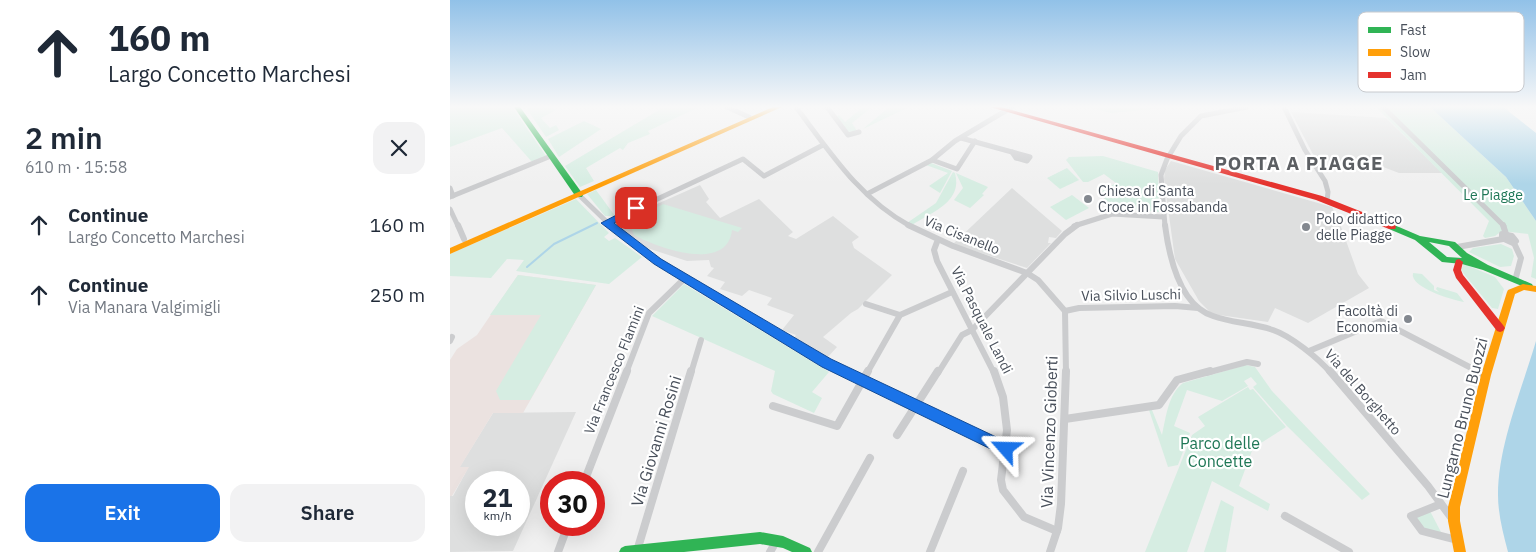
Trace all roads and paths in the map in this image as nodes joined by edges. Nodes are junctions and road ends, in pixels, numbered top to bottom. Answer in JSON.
{"nodes":[{"id":1,"x":537,"y":133,"type":"edge"},
{"id":2,"x":714,"y":133,"type":"edge"},
{"id":3,"x":719,"y":133,"type":"edge"},
{"id":4,"x":814,"y":133,"type":"edge"},
{"id":5,"x":970,"y":133,"type":"edge"},
{"id":6,"x":1090,"y":133,"type":"edge"},
{"id":7,"x":1187,"y":133,"type":"edge"},
{"id":8,"x":1297,"y":133,"type":"edge"},
{"id":9,"x":1409,"y":133,"type":"edge"},
{"id":10,"x":961,"y":138,"type":"junction"},
{"id":11,"x":975,"y":141,"type":"junction"},
{"id":12,"x":823,"y":145,"type":"junction"},
{"id":13,"x":1012,"y":152,"type":"dead end"},
{"id":14,"x":966,"y":154,"type":"joint"},
{"id":15,"x":552,"y":156,"type":"junction"},
{"id":16,"x":1170,"y":156,"type":"junction"},
{"id":17,"x":932,"y":160,"type":"junction"},
{"id":18,"x":773,"y":172,"type":"joint"},
{"id":19,"x":450,"y":188,"type":"edge"},
{"id":20,"x":578,"y":193,"type":"junction"},
{"id":21,"x":867,"y":194,"type":"junction"},
{"id":22,"x":452,"y":197,"type":"edge"},
{"id":23,"x":1327,"y":201,"type":"junction"},
{"id":24,"x":450,"y":209,"type":"edge"},
{"id":25,"x":1164,"y":217,"type":"junction"},
{"id":26,"x":606,"y":223,"type":"junction"},
{"id":27,"x":1069,"y":230,"type":"joint"},
{"id":28,"x":1504,"y":236,"type":"junction"},
{"id":29,"x":464,"y":239,"type":"junction"},
{"id":30,"x":937,"y":242,"type":"junction"},
{"id":31,"x":450,"y":246,"type":"edge"},
{"id":32,"x":1436,"y":246,"type":"junction"},
{"id":33,"x":1457,"y":247,"type":"junction"},
{"id":34,"x":450,"y":251,"type":"edge"},
{"id":35,"x":1462,"y":259,"type":"junction"},
{"id":36,"x":1028,"y":273,"type":"junction"},
{"id":37,"x":1500,"y":274,"type":"junction"},
{"id":38,"x":1516,"y":277,"type":"dead end"},
{"id":39,"x":685,"y":278,"type":"junction"},
{"id":40,"x":1536,"y":289,"type":"edge"},
{"id":41,"x":952,"y":292,"type":"junction"},
{"id":42,"x":1512,"y":292,"type":"junction"},
{"id":43,"x":866,"y":304,"type":"dead end"},
{"id":44,"x":1198,"y":308,"type":"junction"},
{"id":45,"x":1488,"y":310,"type":"junction"},
{"id":46,"x":1065,"y":311,"type":"junction"},
{"id":47,"x":1505,"y":313,"type":"junction"},
{"id":48,"x":900,"y":315,"type":"junction"},
{"id":49,"x":1500,"y":328,"type":"junction"},
{"id":50,"x":972,"y":330,"type":"junction"},
{"id":51,"x":701,"y":340,"type":"dead end"},
{"id":52,"x":1309,"y":351,"type":"junction"},
{"id":53,"x":1258,"y":364,"type":"dead end"},
{"id":54,"x":1486,"y":375,"type":"junction"},
{"id":55,"x":862,"y":381,"type":"junction"},
{"id":56,"x":774,"y":406,"type":"dead end"},
{"id":57,"x":915,"y":407,"type":"junction"},
{"id":58,"x":1065,"y":419,"type":"junction"},
{"id":59,"x":897,"y":435,"type":"dead end"},
{"id":60,"x":1006,"y":449,"type":"junction"},
{"id":61,"x":870,"y":458,"type":"dead end"},
{"id":62,"x":963,"y":470,"type":"dead end"},
{"id":63,"x":588,"y":471,"type":"edge"},
{"id":64,"x":1441,"y":504,"type":"junction"},
{"id":65,"x":1285,"y":516,"type":"dead end"},
{"id":66,"x":1454,"y":521,"type":"junction"},
{"id":67,"x":1057,"y":531,"type":"junction"},
{"id":68,"x":564,"y":536,"type":"edge"},
{"id":69,"x":777,"y":540,"type":"junction"},
{"id":70,"x":1457,"y":540,"type":"junction"},
{"id":71,"x":637,"y":551,"type":"edge"},
{"id":72,"x":558,"y":552,"type":"edge"},
{"id":73,"x":625,"y":552,"type":"edge"},
{"id":74,"x":770,"y":552,"type":"edge"},
{"id":75,"x":806,"y":552,"type":"edge"},
{"id":76,"x":818,"y":552,"type":"edge"},
{"id":77,"x":930,"y":552,"type":"edge"},
{"id":78,"x":1050,"y":552,"type":"edge"},
{"id":79,"x":1348,"y":552,"type":"edge"},
{"id":80,"x":1460,"y":552,"type":"edge"}],
"edges":[{"from":1,"to":15,"type":"main road"},
{"from":2,"to":20,"type":"main road"},
{"from":3,"to":20,"type":"main road"},
{"from":4,"to":12,"type":"street","name":"Via Cisanello"},
{"from":5,"to":10,"type":"street"},
{"from":6,"to":16,"type":"main road"},
{"from":7,"to":16,"type":"street"},
{"from":8,"to":23,"type":"street"},
{"from":9,"to":28,"type":"street"},
{"from":10,"to":11,"type":"street"},
{"from":10,"to":17,"type":"street"},
{"from":11,"to":13,"type":"street"},
{"from":11,"to":14,"type":"street"},
{"from":12,"to":18,"type":"street"},
{"from":12,"to":21,"type":"street","name":"Via Cisanello"},
{"from":14,"to":17,"type":"street"},
{"from":15,"to":20,"type":"main road"},
{"from":15,"to":22,"type":"street"},
{"from":16,"to":23,"type":"main road"},
{"from":16,"to":25,"type":"street"},
{"from":17,"to":21,"type":"street"},
{"from":18,"to":26,"type":"street"},
{"from":19,"to":22,"type":"street"},
{"from":20,"to":26,"type":"street"},
{"from":20,"to":29,"type":"main road"},
{"from":20,"to":34,"type":"main road"},
{"from":21,"to":30,"type":"street","name":"Via Cisanello"},
{"from":23,"to":32,"type":"main road"},
{"from":24,"to":29,"type":"street"},
{"from":25,"to":27,"type":"street"},
{"from":25,"to":44,"type":"street"},
{"from":26,"to":39,"type":"street"},
{"from":27,"to":36,"type":"street"},
{"from":28,"to":33,"type":"street"},
{"from":28,"to":38,"type":"street"},
{"from":29,"to":31,"type":"main road"},
{"from":30,"to":36,"type":"street","name":"Via Cisanello"},
{"from":30,"to":41,"type":"street","name":"Via Pasquale Landi"},
{"from":32,"to":33,"type":"main road"},
{"from":32,"to":35,"type":"main road"},
{"from":33,"to":35,"type":"main road"},
{"from":35,"to":37,"type":"main road"},
{"from":35,"to":45,"type":"main road"},
{"from":36,"to":46,"type":"street","name":"Via Cisanello"},
{"from":36,"to":50,"type":"street"},
{"from":37,"to":40,"type":"main road"},
{"from":37,"to":42,"type":"main road"},
{"from":39,"to":55,"type":"street"},
{"from":39,"to":63,"type":"street","name":"Via Francesco Flamini"},
{"from":40,"to":42,"type":"main road"},
{"from":41,"to":48,"type":"street"},
{"from":41,"to":50,"type":"street","name":"Via Pasquale Landi"},
{"from":42,"to":47,"type":"main road","name":"Lungarno Bruno Buozzi"},
{"from":43,"to":48,"type":"street"},
{"from":44,"to":46,"type":"street","name":"Via Silvio Luschi"},
{"from":44,"to":52,"type":"street","name":"Via del Borghetto"},
{"from":45,"to":47,"type":"main road"},
{"from":45,"to":49,"type":"main road"},
{"from":46,"to":58,"type":"street","name":"Via Vincenzo Gioberti"},
{"from":47,"to":49,"type":"main road","name":"Lungarno Bruno Buozzi"},
{"from":48,"to":55,"type":"street"},
{"from":49,"to":54,"type":"main road","name":"Lungarno Bruno Buozzi"},
{"from":50,"to":57,"type":"street"},
{"from":50,"to":60,"type":"street","name":"Via Pasquale Landi"},
{"from":51,"to":71,"type":"street","name":"Via Giovanni Rosini"},
{"from":52,"to":54,"type":"street"},
{"from":52,"to":64,"type":"street","name":"Via del Borghetto"},
{"from":53,"to":58,"type":"street"},
{"from":54,"to":66,"type":"main road","name":"Lungarno Bruno Buozzi"},
{"from":55,"to":56,"type":"street"},
{"from":55,"to":57,"type":"street"},
{"from":57,"to":59,"type":"street"},
{"from":57,"to":60,"type":"street"},
{"from":58,"to":67,"type":"street","name":"Via Vincenzo Gioberti"},
{"from":60,"to":67,"type":"street","name":"Via Pasquale Landi"},
{"from":61,"to":76,"type":"street"},
{"from":62,"to":77,"type":"street"},
{"from":64,"to":66,"type":"street","name":"Via del Borghetto"},
{"from":64,"to":70,"type":"street"},
{"from":65,"to":79,"type":"street"},
{"from":66,"to":70,"type":"main road","name":"Lungarno Bruno Buozzi"},
{"from":67,"to":78,"type":"street","name":"Via Vincenzo Gioberti"},
{"from":68,"to":72,"type":"street"},
{"from":69,"to":71,"type":"main road"},
{"from":69,"to":74,"type":"street"},
{"from":69,"to":75,"type":"main road"},
{"from":70,"to":80,"type":"main road","name":"Lungarno Bruno Buozzi"},
{"from":71,"to":73,"type":"main road"}]}
